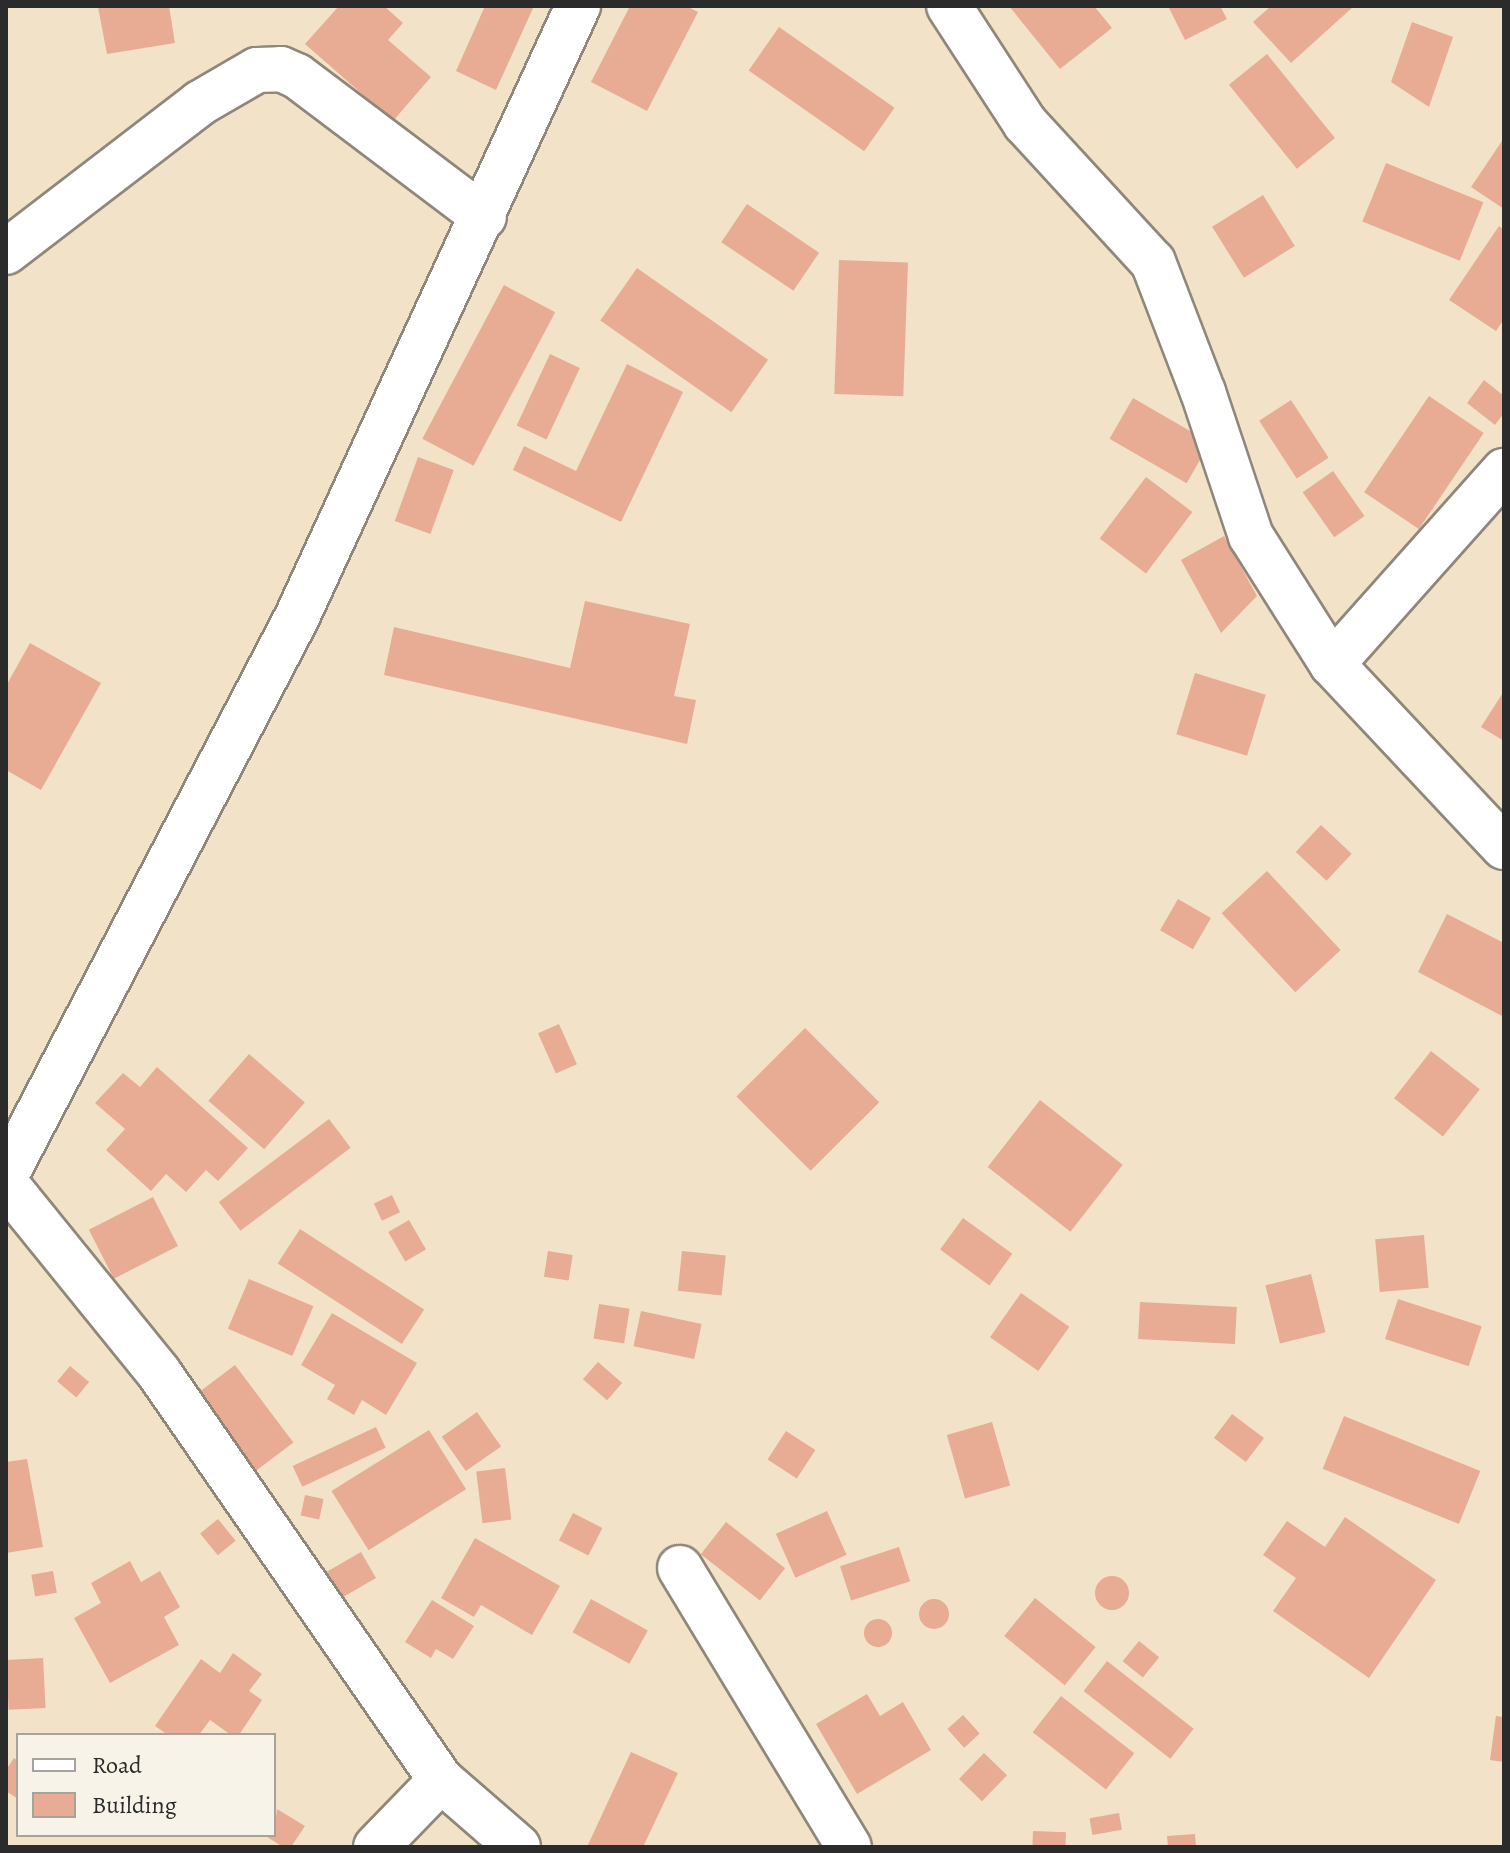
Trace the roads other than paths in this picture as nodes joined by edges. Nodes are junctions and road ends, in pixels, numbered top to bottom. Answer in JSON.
{"nodes":[{"id":1,"x":578,"y":6,"type":"edge"},
{"id":2,"x":949,"y":6,"type":"edge"},
{"id":3,"x":484,"y":217,"type":"junction"},
{"id":4,"x":6,"y":252,"type":"edge"},
{"id":5,"x":1504,"y":471,"type":"edge"},
{"id":6,"x":1332,"y":664,"type":"junction"},
{"id":7,"x":1504,"y":847,"type":"edge"},
{"id":8,"x":6,"y":1175,"type":"edge"},
{"id":9,"x":6,"y":1184,"type":"edge"},
{"id":10,"x":680,"y":1568,"type":"dead end"},
{"id":11,"x":441,"y":1780,"type":"junction"},
{"id":12,"x":376,"y":1847,"type":"edge"},
{"id":13,"x":518,"y":1847,"type":"edge"},
{"id":14,"x":849,"y":1847,"type":"edge"}],
"edges":[{"from":1,"to":3,"type":"street"},
{"from":2,"to":6,"type":"street"},
{"from":3,"to":4,"type":"street"},
{"from":3,"to":8,"type":"street"},
{"from":5,"to":6,"type":"street"},
{"from":6,"to":7,"type":"street"},
{"from":9,"to":11,"type":"street"},
{"from":10,"to":14,"type":"street"},
{"from":11,"to":12,"type":"street"},
{"from":11,"to":13,"type":"street"}]}
